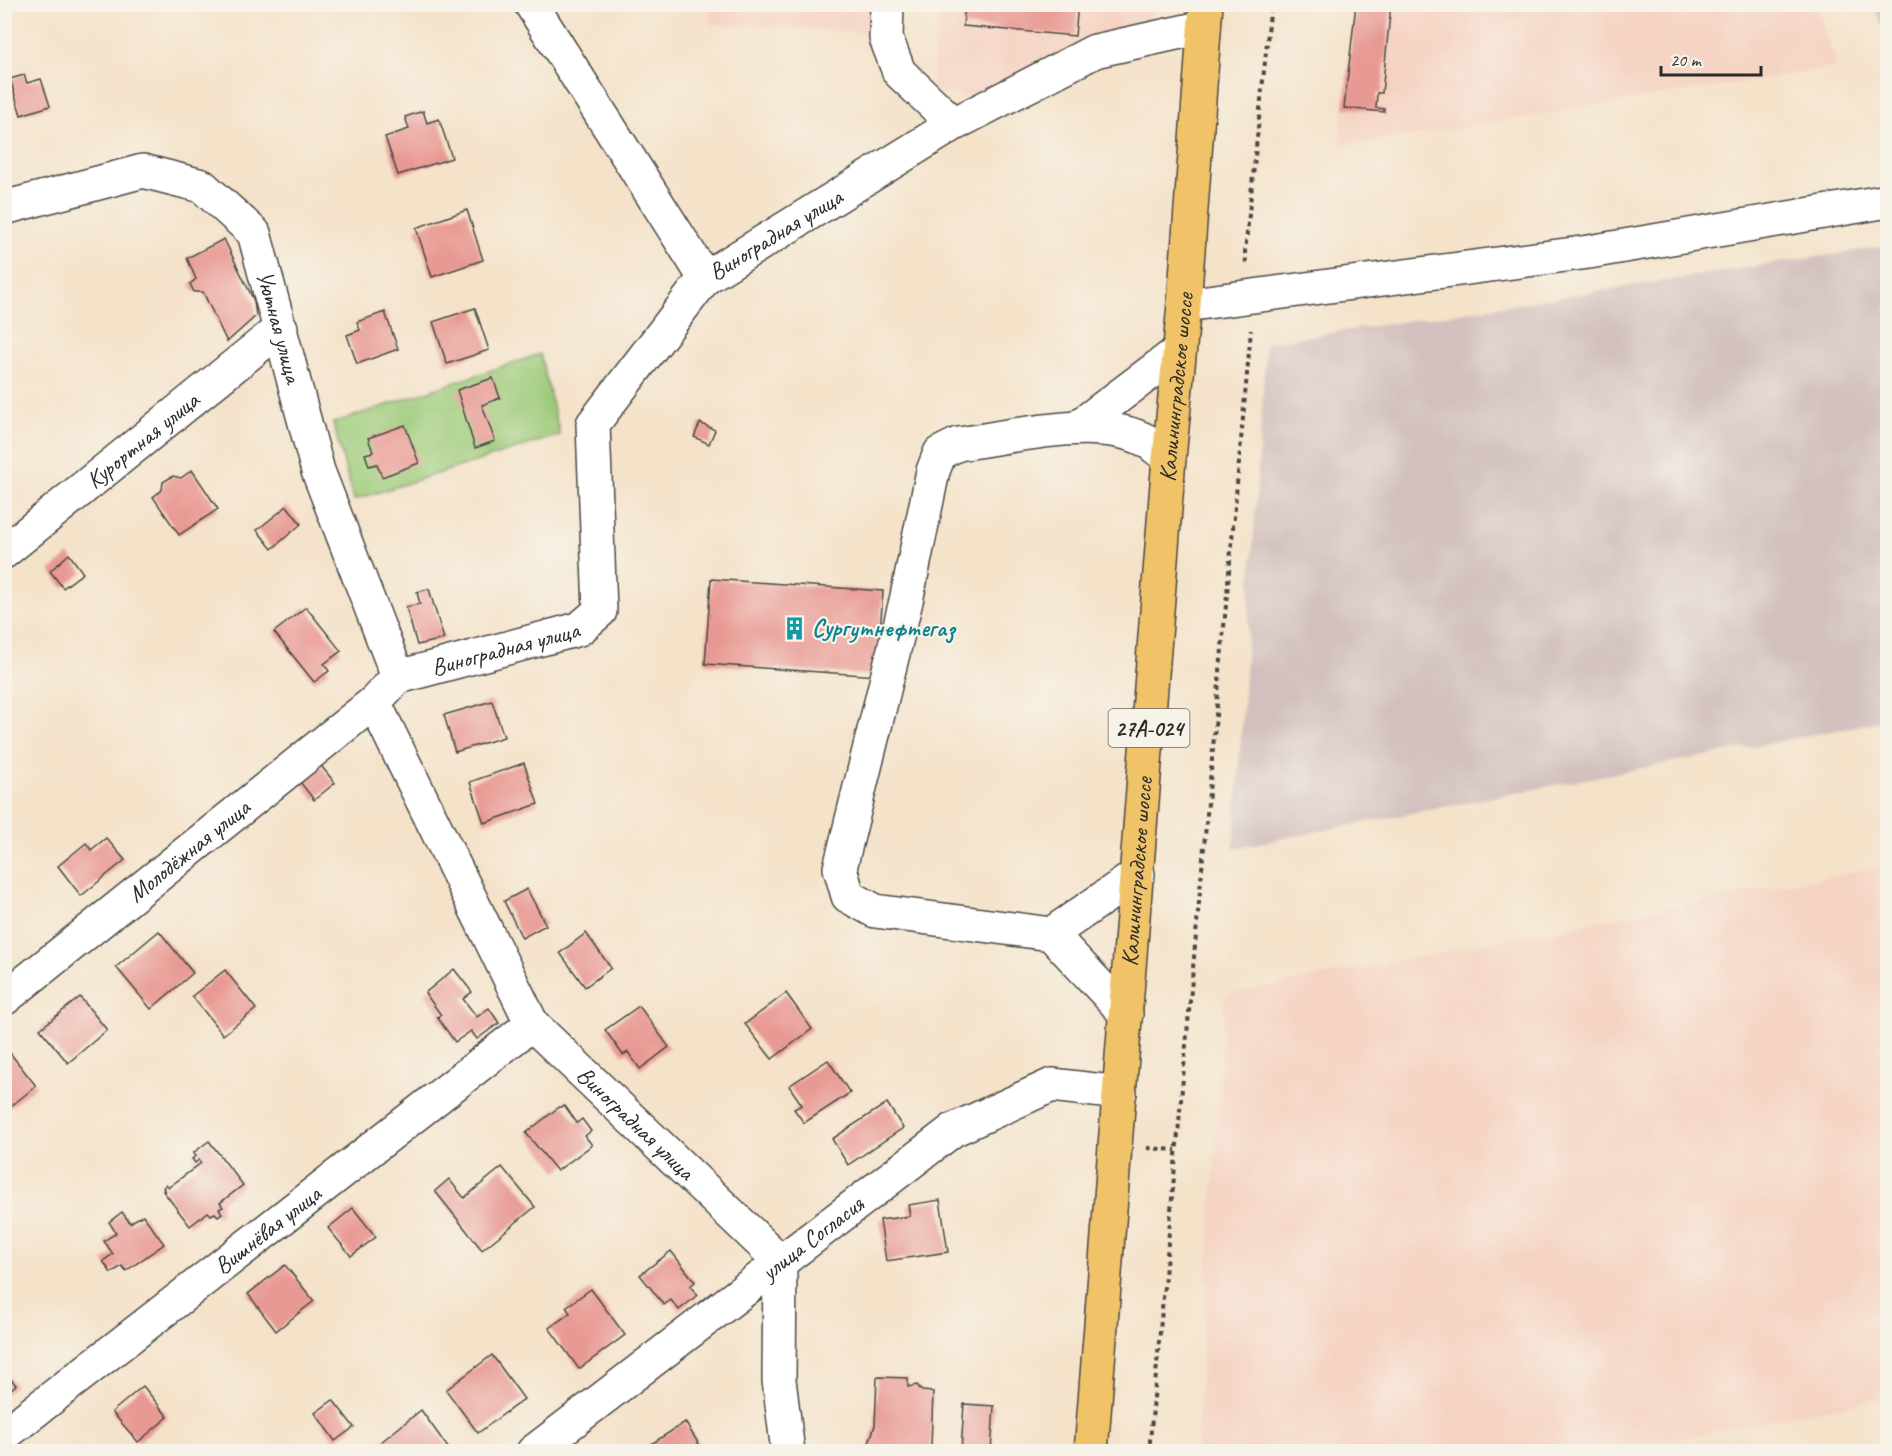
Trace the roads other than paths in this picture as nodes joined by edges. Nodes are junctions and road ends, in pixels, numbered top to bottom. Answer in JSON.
{"nodes":[{"id":1,"x":531,"y":4,"type":"edge"},
{"id":2,"x":887,"y":4,"type":"edge"},
{"id":3,"x":1205,"y":16,"type":"edge"},
{"id":4,"x":954,"y":124,"type":"junction"},
{"id":5,"x":1887,"y":201,"type":"edge"},
{"id":6,"x":4,"y":208,"type":"edge"},
{"id":7,"x":705,"y":278,"type":"junction"},
{"id":8,"x":1184,"y":305,"type":"junction"},
{"id":9,"x":281,"y":328,"type":"junction"},
{"id":10,"x":1179,"y":351,"type":"junction"},
{"id":11,"x":1078,"y":427,"type":"junction"},
{"id":12,"x":1169,"y":458,"type":"junction"},
{"id":13,"x":4,"y":552,"type":"edge"},
{"id":14,"x":398,"y":677,"type":"junction"},
{"id":15,"x":374,"y":702,"type":"junction"},
{"id":16,"x":1138,"y":874,"type":"junction"},
{"id":17,"x":1051,"y":934,"type":"junction"},
{"id":18,"x":4,"y":999,"type":"edge"},
{"id":19,"x":1126,"y":1014,"type":"junction"},
{"id":20,"x":532,"y":1024,"type":"junction"},
{"id":21,"x":1120,"y":1094,"type":"junction"},
{"id":22,"x":780,"y":1261,"type":"junction"},
{"id":23,"x":4,"y":1435,"type":"edge"},
{"id":24,"x":533,"y":1452,"type":"edge"},
{"id":25,"x":788,"y":1452,"type":"edge"},
{"id":26,"x":1091,"y":1452,"type":"edge"}],
"edges":[{"from":1,"to":7,"type":"street"},
{"from":2,"to":4,"type":"street"},
{"from":3,"to":4,"type":"street","name":"Виноградная улица"},
{"from":3,"to":8,"type":"main road","name":"Калининградское шоссе","number":"27А-024"},
{"from":4,"to":7,"type":"street","name":"Виноградная улица"},
{"from":5,"to":8,"type":"street"},
{"from":6,"to":9,"type":"street","name":"Уютная улица"},
{"from":7,"to":14,"type":"street","name":"Виноградная улица"},
{"from":8,"to":10,"type":"main road","name":"Калининградское шоссе","number":"27А-024"},
{"from":9,"to":13,"type":"street","name":"Курортная улица"},
{"from":9,"to":14,"type":"street","name":"Уютная улица"},
{"from":10,"to":11,"type":"street"},
{"from":10,"to":12,"type":"main road","name":"Калининградское шоссе","number":"27А-024"},
{"from":11,"to":12,"type":"street"},
{"from":11,"to":17,"type":"street"},
{"from":12,"to":16,"type":"main road","name":"Калининградское шоссе","number":"27А-024"},
{"from":14,"to":15,"type":"street","name":"Виноградная улица"},
{"from":15,"to":18,"type":"street","name":"Молодёжная улица"},
{"from":15,"to":20,"type":"street","name":"Виноградная улица"},
{"from":16,"to":17,"type":"street"},
{"from":16,"to":19,"type":"main road","name":"Калининградское шоссе","number":"27А-024"},
{"from":17,"to":19,"type":"street"},
{"from":19,"to":21,"type":"main road","name":"Калининградское шоссе","number":"27А-024"},
{"from":20,"to":22,"type":"street","name":"Виноградная улица"},
{"from":20,"to":23,"type":"street","name":"Вишнёвая улица"},
{"from":21,"to":22,"type":"street","name":"улица Согласия"},
{"from":21,"to":26,"type":"main road","name":"Калининградское шоссе","number":"27А-024"},
{"from":22,"to":24,"type":"street","name":"улица Согласия"},
{"from":22,"to":25,"type":"street"}]}
